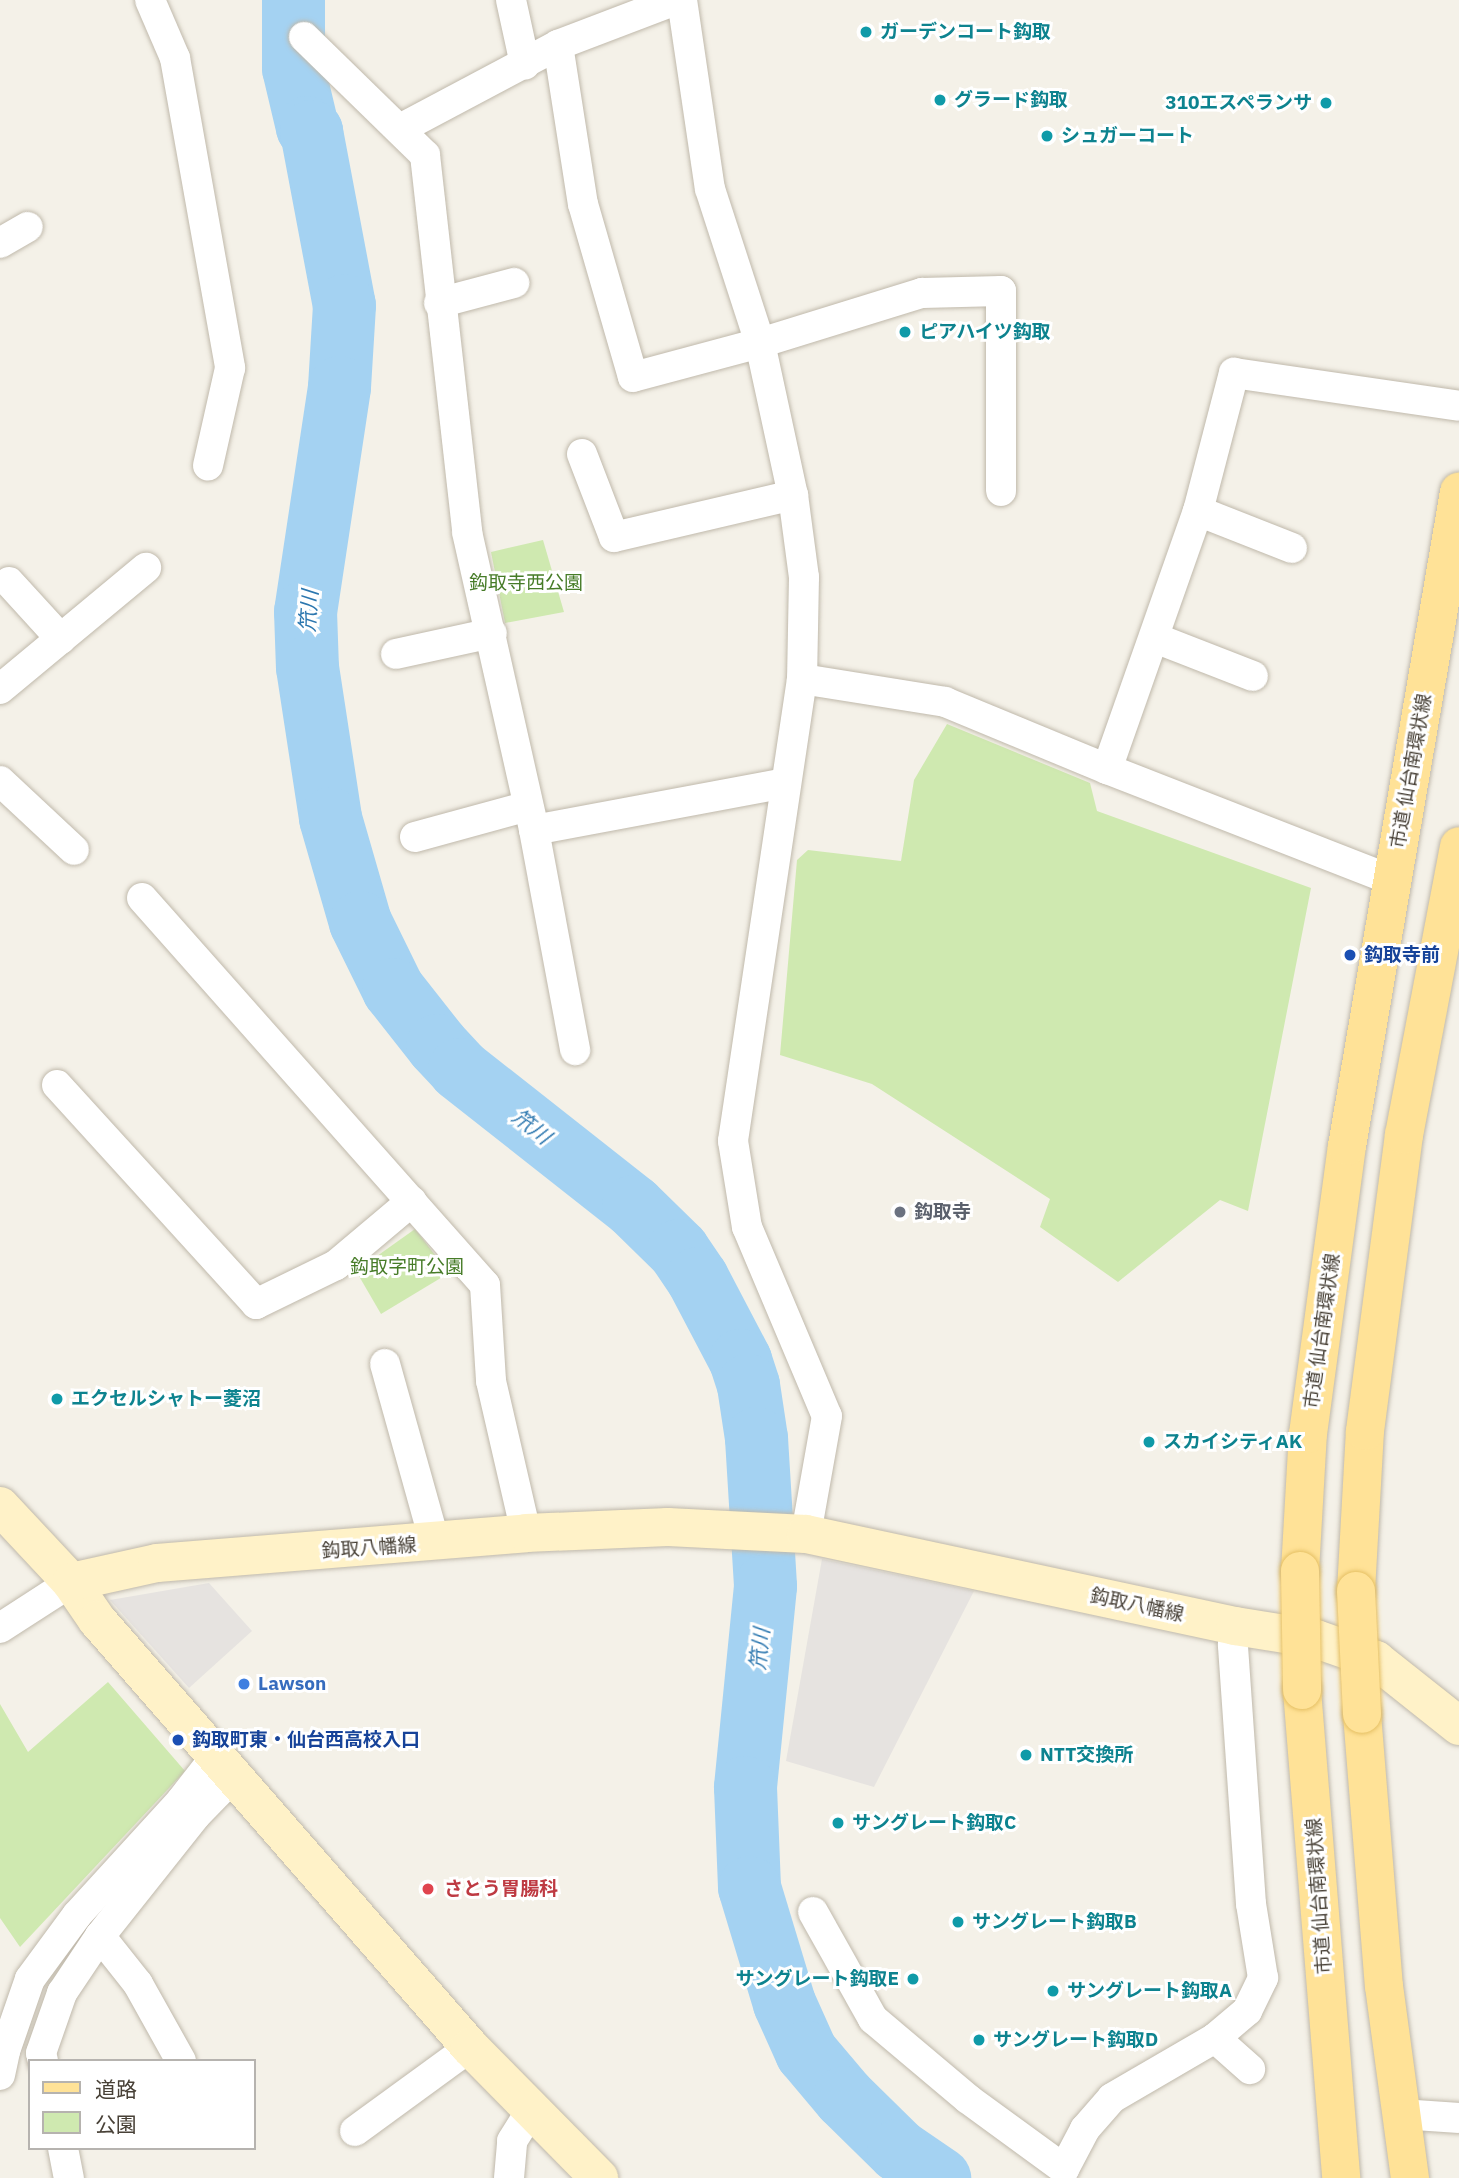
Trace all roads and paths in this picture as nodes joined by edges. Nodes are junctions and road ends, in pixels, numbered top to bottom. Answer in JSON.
{"nodes":[{"id":1,"x":150,"y":0,"type":"edge"},
{"id":2,"x":511,"y":0,"type":"edge"},
{"id":3,"x":676,"y":0,"type":"edge"},
{"id":4,"x":682,"y":0,"type":"edge"},
{"id":5,"x":304,"y":37,"type":"dead end"},
{"id":6,"x":558,"y":45,"type":"junction"},
{"id":7,"x":525,"y":64,"type":"junction"},
{"id":8,"x":400,"y":129,"type":"junction"},
{"id":9,"x":28,"y":227,"type":"dead end"},
{"id":10,"x":0,"y":243,"type":"edge"},
{"id":11,"x":514,"y":283,"type":"dead end"},
{"id":12,"x":439,"y":303,"type":"junction"},
{"id":13,"x":760,"y":343,"type":"junction"},
{"id":14,"x":1459,"y":406,"type":"edge"},
{"id":15,"x":582,"y":453,"type":"dead end"},
{"id":16,"x":208,"y":466,"type":"dead end"},
{"id":17,"x":1001,"y":491,"type":"dead end"},
{"id":18,"x":1459,"y":492,"type":"edge"},
{"id":19,"x":793,"y":495,"type":"junction"},
{"id":20,"x":1198,"y":511,"type":"junction"},
{"id":21,"x":1292,"y":548,"type":"dead end"},
{"id":22,"x":146,"y":568,"type":"dead end"},
{"id":23,"x":9,"y":582,"type":"dead end"},
{"id":24,"x":492,"y":633,"type":"junction"},
{"id":25,"x":1156,"y":638,"type":"junction"},
{"id":26,"x":61,"y":639,"type":"junction"},
{"id":27,"x":396,"y":654,"type":"dead end"},
{"id":28,"x":1253,"y":676,"type":"dead end"},
{"id":29,"x":802,"y":679,"type":"junction"},
{"id":30,"x":0,"y":689,"type":"edge"},
{"id":31,"x":1107,"y":769,"type":"junction"},
{"id":32,"x":0,"y":781,"type":"edge"},
{"id":33,"x":786,"y":783,"type":"junction"},
{"id":34,"x":531,"y":818,"type":"junction"},
{"id":35,"x":415,"y":837,"type":"dead end"},
{"id":36,"x":1459,"y":846,"type":"edge"},
{"id":37,"x":74,"y":849,"type":"dead end"},
{"id":38,"x":1392,"y":880,"type":"junction"},
{"id":39,"x":142,"y":898,"type":"dead end"},
{"id":40,"x":575,"y":1050,"type":"dead end"},
{"id":41,"x":57,"y":1085,"type":"dead end"},
{"id":42,"x":412,"y":1201,"type":"junction"},
{"id":43,"x":385,"y":1364,"type":"dead end"},
{"id":44,"x":0,"y":1506,"type":"edge"},
{"id":45,"x":526,"y":1533,"type":"junction"},
{"id":46,"x":799,"y":1533,"type":"junction"},
{"id":47,"x":435,"y":1543,"type":"junction"},
{"id":48,"x":71,"y":1582,"type":"junction"},
{"id":49,"x":1235,"y":1626,"type":"junction"},
{"id":50,"x":0,"y":1628,"type":"edge"},
{"id":51,"x":1459,"y":1726,"type":"edge"},
{"id":52,"x":225,"y":1765,"type":"junction"},
{"id":53,"x":813,"y":1912,"type":"dead end"},
{"id":54,"x":100,"y":1937,"type":"junction"},
{"id":55,"x":1214,"y":2038,"type":"junction"},
{"id":56,"x":470,"y":2047,"type":"junction"},
{"id":57,"x":42,"y":2059,"type":"edge"},
{"id":58,"x":180,"y":2059,"type":"edge"},
{"id":59,"x":1250,"y":2068,"type":"dead end"},
{"id":60,"x":0,"y":2075,"type":"edge"},
{"id":61,"x":530,"y":2110,"type":"junction"},
{"id":62,"x":1401,"y":2113,"type":"junction"},
{"id":63,"x":1459,"y":2118,"type":"edge"},
{"id":64,"x":355,"y":2130,"type":"dead end"},
{"id":65,"x":63,"y":2150,"type":"edge"},
{"id":66,"x":1071,"y":2173,"type":"edge"},
{"id":67,"x":69,"y":2178,"type":"edge"},
{"id":68,"x":509,"y":2178,"type":"edge"},
{"id":69,"x":599,"y":2178,"type":"edge"},
{"id":70,"x":1341,"y":2178,"type":"edge"},
{"id":71,"x":1410,"y":2178,"type":"edge"}],
"edges":[{"from":1,"to":16,"type":"street"},
{"from":2,"to":7,"type":"street"},
{"from":3,"to":6,"type":"street"},
{"from":4,"to":13,"type":"street"},
{"from":5,"to":8,"type":"street"},
{"from":6,"to":7,"type":"street"},
{"from":6,"to":13,"type":"street"},
{"from":7,"to":8,"type":"street"},
{"from":8,"to":12,"type":"street"},
{"from":9,"to":10,"type":"street"},
{"from":11,"to":12,"type":"street"},
{"from":12,"to":24,"type":"street"},
{"from":13,"to":17,"type":"street"},
{"from":13,"to":19,"type":"street"},
{"from":14,"to":20,"type":"street"},
{"from":15,"to":19,"type":"street"},
{"from":18,"to":38,"type":"main road","name":"市道 仙台南環状線"},
{"from":19,"to":29,"type":"street"},
{"from":20,"to":21,"type":"street"},
{"from":20,"to":25,"type":"street"},
{"from":22,"to":26,"type":"street"},
{"from":23,"to":26,"type":"street"},
{"from":24,"to":27,"type":"street"},
{"from":24,"to":34,"type":"street"},
{"from":25,"to":28,"type":"street"},
{"from":25,"to":31,"type":"street"},
{"from":26,"to":30,"type":"street"},
{"from":29,"to":31,"type":"street"},
{"from":29,"to":33,"type":"street"},
{"from":31,"to":38,"type":"street"},
{"from":32,"to":37,"type":"street"},
{"from":33,"to":34,"type":"street"},
{"from":33,"to":46,"type":"street"},
{"from":34,"to":35,"type":"street"},
{"from":34,"to":40,"type":"street"},
{"from":36,"to":62,"type":"main road","bridge":true},
{"from":38,"to":70,"type":"main road","name":"市道 仙台南環状線","bridge":true},
{"from":39,"to":42,"type":"street"},
{"from":41,"to":42,"type":"street"},
{"from":42,"to":45,"type":"street"},
{"from":43,"to":47,"type":"street"},
{"from":44,"to":48,"type":"street"},
{"from":45,"to":46,"type":"street","name":"鈎取八幡線"},
{"from":45,"to":47,"type":"street","name":"鈎取八幡線"},
{"from":46,"to":49,"type":"street","name":"鈎取八幡線"},
{"from":47,"to":48,"type":"street","name":"鈎取八幡線"},
{"from":48,"to":50,"type":"street"},
{"from":48,"to":52,"type":"street"},
{"from":49,"to":51,"type":"street","name":"鈎取八幡線"},
{"from":49,"to":55,"type":"street"},
{"from":52,"to":54,"type":"street"},
{"from":52,"to":56,"type":"street"},
{"from":52,"to":60,"type":"street"},
{"from":53,"to":66,"type":"street"},
{"from":54,"to":57,"type":"street"},
{"from":54,"to":58,"type":"street"},
{"from":55,"to":59,"type":"street"},
{"from":55,"to":66,"type":"street"},
{"from":56,"to":61,"type":"street"},
{"from":56,"to":64,"type":"street"},
{"from":61,"to":68,"type":"street"},
{"from":61,"to":69,"type":"street"},
{"from":62,"to":63,"type":"street"},
{"from":62,"to":71,"type":"main road"},
{"from":65,"to":67,"type":"street"}]}
